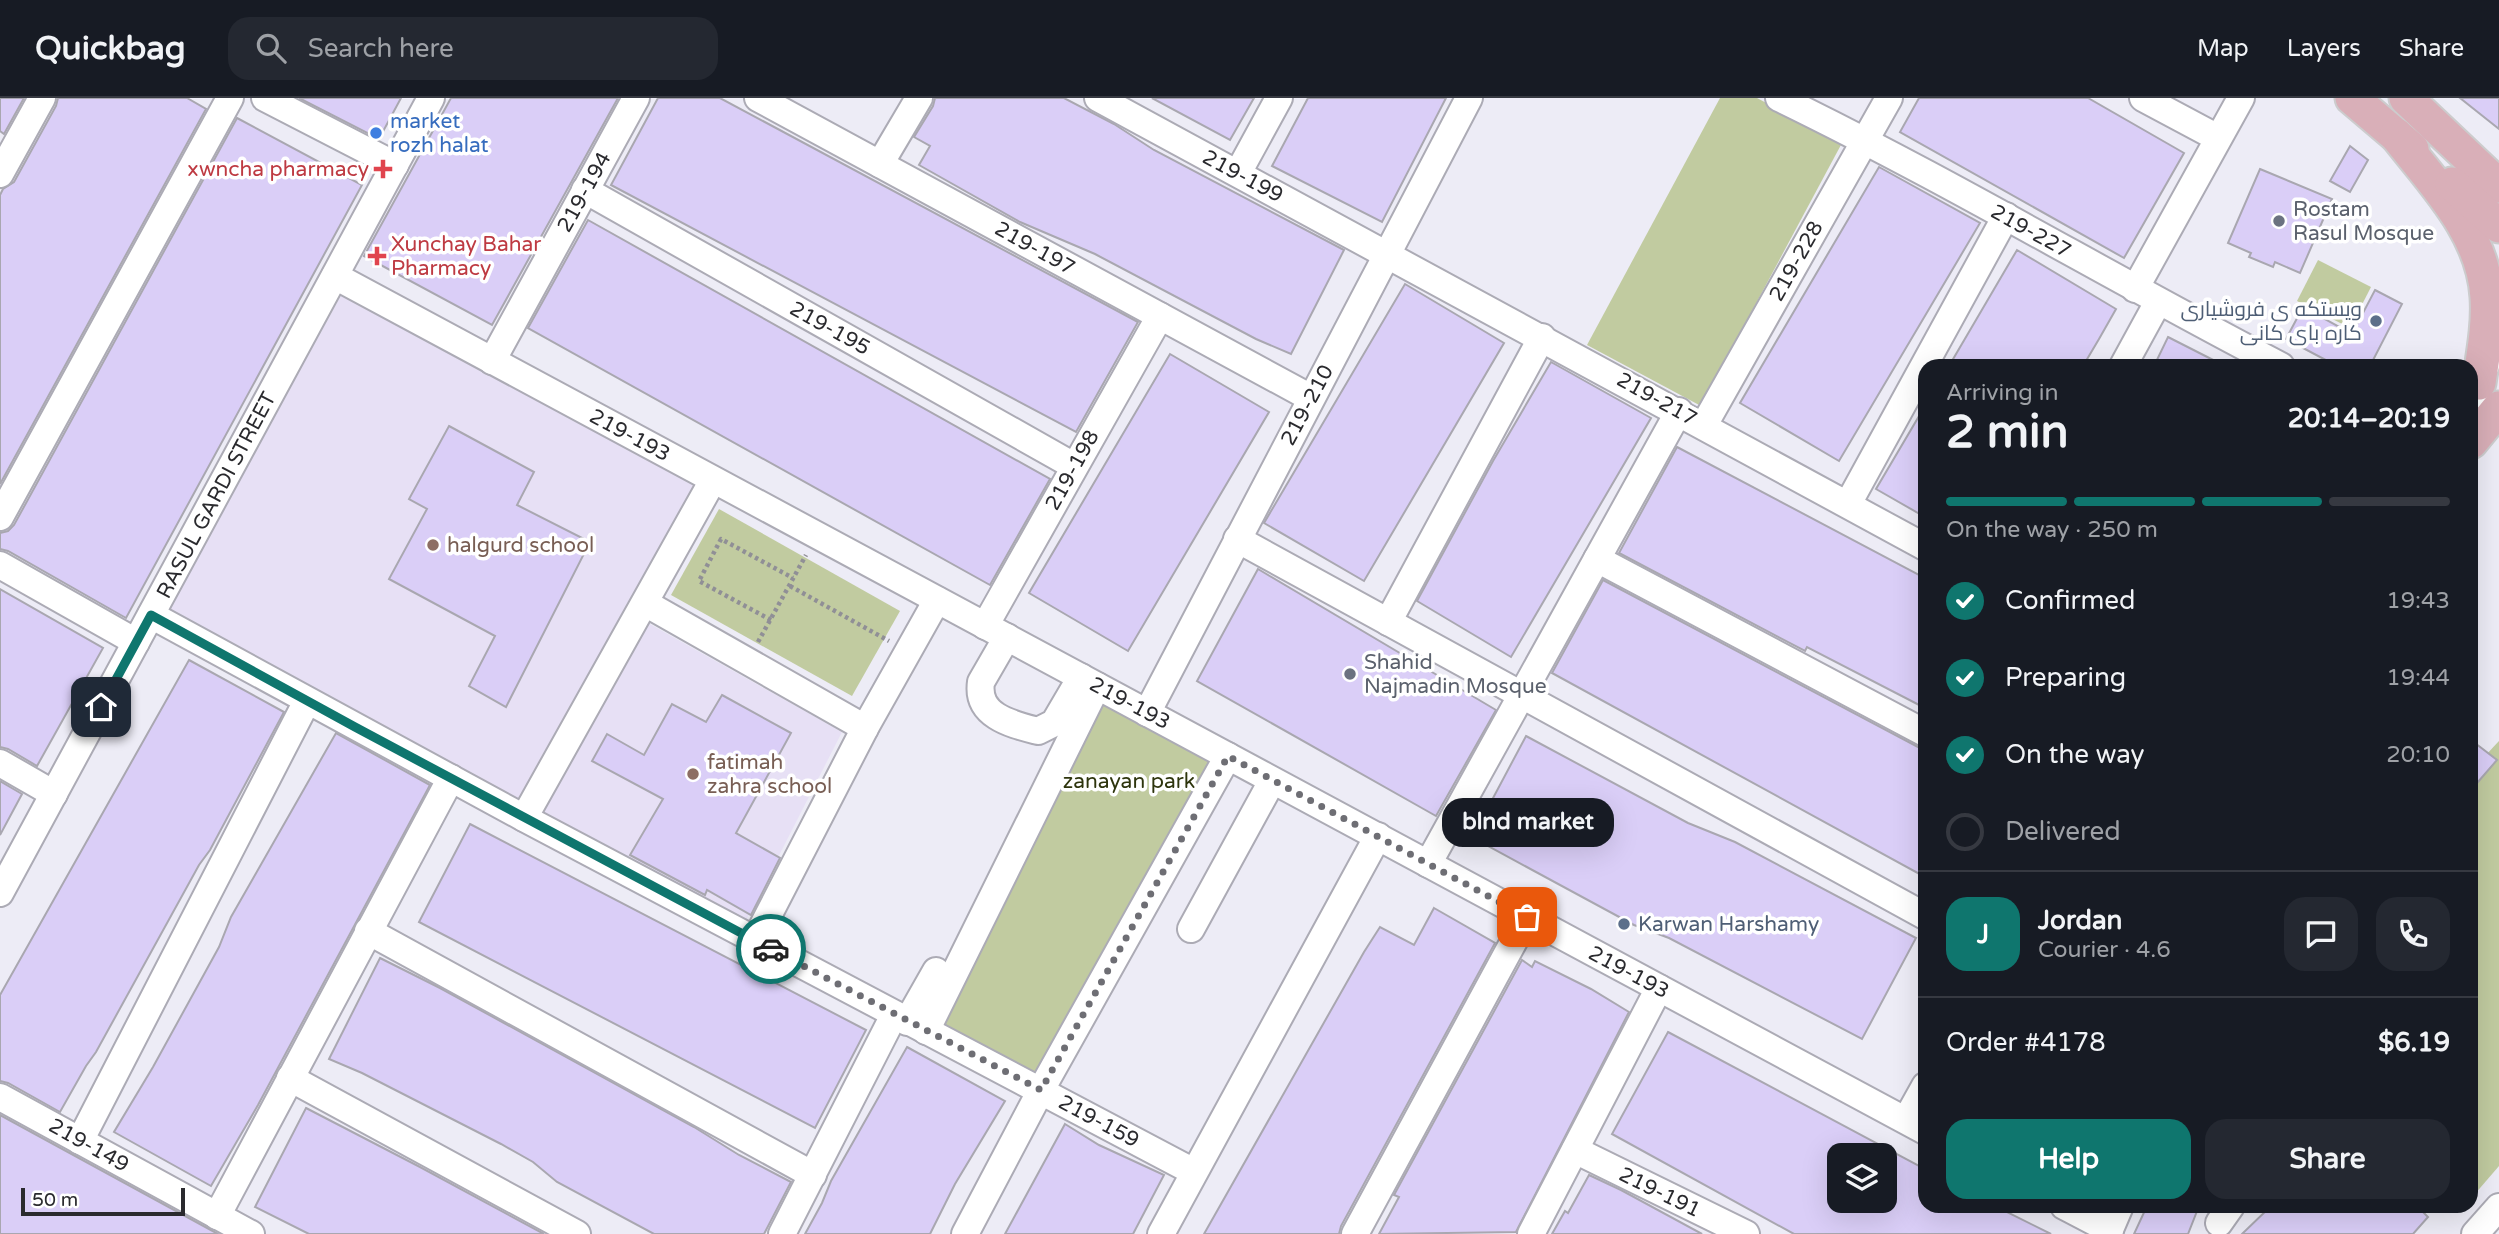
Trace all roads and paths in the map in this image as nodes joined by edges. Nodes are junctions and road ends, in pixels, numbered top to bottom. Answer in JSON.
{"nodes":[{"id":1,"x":42,"y":98,"type":"edge"},
{"id":2,"x":230,"y":98,"type":"edge"},
{"id":3,"x":265,"y":98,"type":"edge"},
{"id":4,"x":431,"y":98,"type":"edge"},
{"id":5,"x":636,"y":98,"type":"edge"},
{"id":6,"x":758,"y":98,"type":"edge"},
{"id":7,"x":919,"y":98,"type":"edge"},
{"id":8,"x":1098,"y":98,"type":"edge"},
{"id":9,"x":1279,"y":98,"type":"edge"},
{"id":10,"x":1469,"y":98,"type":"edge"},
{"id":11,"x":1779,"y":98,"type":"edge"},
{"id":12,"x":1889,"y":98,"type":"edge"},
{"id":13,"x":2143,"y":98,"type":"edge"},
{"id":14,"x":2241,"y":98,"type":"edge"},
{"id":15,"x":2352,"y":98,"type":"edge"},
{"id":16,"x":2406,"y":98,"type":"edge"},
{"id":17,"x":2396,"y":135,"type":"junction"},
{"id":18,"x":2218,"y":138,"type":"junction"},
{"id":19,"x":1865,"y":140,"type":"junction"},
{"id":20,"x":4,"y":158,"type":"edge"},
{"id":21,"x":880,"y":164,"type":"junction"},
{"id":22,"x":395,"y":165,"type":"junction"},
{"id":23,"x":1238,"y":173,"type":"junction"},
{"id":24,"x":2499,"y":186,"type":"edge"},
{"id":25,"x":585,"y":190,"type":"junction"},
{"id":26,"x":2006,"y":216,"type":"junction"},
{"id":27,"x":2499,"y":226,"type":"edge"},
{"id":28,"x":1387,"y":253,"type":"junction"},
{"id":29,"x":335,"y":276,"type":"junction"},
{"id":30,"x":2135,"y":289,"type":"junction"},
{"id":31,"x":2158,"y":302,"type":"junction"},
{"id":32,"x":1160,"y":316,"type":"junction"},
{"id":33,"x":2499,"y":330,"type":"edge"},
{"id":34,"x":1542,"y":337,"type":"junction"},
{"id":35,"x":1928,"y":359,"type":"edge"},
{"id":36,"x":2127,"y":359,"type":"edge"},
{"id":37,"x":2268,"y":359,"type":"edge"},
{"id":38,"x":492,"y":360,"type":"junction"},
{"id":39,"x":1918,"y":376,"type":"edge"},
{"id":40,"x":2487,"y":390,"type":"edge"},
{"id":41,"x":1311,"y":398,"type":"junction"},
{"id":42,"x":1679,"y":411,"type":"junction"},
{"id":43,"x":2478,"y":412,"type":"edge"},
{"id":44,"x":2478,"y":420,"type":"edge"},
{"id":45,"x":1704,"y":425,"type":"junction"},
{"id":46,"x":1074,"y":466,"type":"junction"},
{"id":47,"x":713,"y":480,"type":"junction"},
{"id":48,"x":1848,"y":504,"type":"junction"},
{"id":49,"x":0,"y":517,"type":"edge"},
{"id":50,"x":817,"y":535,"type":"junction"},
{"id":51,"x":1237,"y":539,"type":"junction"},
{"id":52,"x":1918,"y":543,"type":"edge"},
{"id":53,"x":1597,"y":559,"type":"junction"},
{"id":54,"x":0,"y":565,"type":"edge"},
{"id":55,"x":793,"y":578,"type":"junction"},
{"id":56,"x":789,"y":585,"type":"junction"},
{"id":57,"x":937,"y":600,"type":"junction"},
{"id":58,"x":645,"y":603,"type":"junction"},
{"id":59,"x":151,"y":615,"type":"junction"},
{"id":60,"x":771,"y":620,"type":"junction"},
{"id":61,"x":1388,"y":622,"type":"junction"},
{"id":62,"x":996,"y":631,"type":"junction"},
{"id":63,"x":136,"y":642,"type":"junction"},
{"id":64,"x":908,"y":652,"type":"junction"},
{"id":65,"x":748,"y":661,"type":"junction"},
{"id":66,"x":1089,"y":682,"type":"junction"},
{"id":67,"x":1522,"y":695,"type":"junction"},
{"id":68,"x":307,"y":701,"type":"junction"},
{"id":69,"x":1147,"y":713,"type":"junction"},
{"id":70,"x":866,"y":729,"type":"junction"},
{"id":71,"x":1918,"y":729,"type":"edge"},
{"id":72,"x":1228,"y":756,"type":"junction"},
{"id":73,"x":0,"y":763,"type":"edge"},
{"id":74,"x":451,"y":778,"type":"junction"},
{"id":75,"x":1272,"y":781,"type":"junction"},
{"id":76,"x":54,"y":794,"type":"junction"},
{"id":77,"x":524,"y":818,"type":"junction"},
{"id":78,"x":1378,"y":836,"type":"junction"},
{"id":79,"x":1428,"y":864,"type":"junction"},
{"id":80,"x":0,"y":893,"type":"edge"},
{"id":81,"x":1918,"y":912,"type":"edge"},
{"id":82,"x":1527,"y":917,"type":"junction"},
{"id":83,"x":1191,"y":929,"type":"dead end"},
{"id":84,"x":368,"y":931,"type":"junction"},
{"id":85,"x":755,"y":940,"type":"junction"},
{"id":86,"x":936,"y":971,"type":"dead end"},
{"id":87,"x":1659,"y":988,"type":"junction"},
{"id":88,"x":909,"y":1022,"type":"junction"},
{"id":89,"x":290,"y":1078,"type":"junction"},
{"id":90,"x":1041,"y":1090,"type":"junction"},
{"id":91,"x":0,"y":1097,"type":"edge"},
{"id":92,"x":1915,"y":1126,"type":"edge"},
{"id":93,"x":80,"y":1141,"type":"junction"},
{"id":94,"x":1575,"y":1150,"type":"junction"},
{"id":95,"x":1194,"y":1172,"type":"junction"},
{"id":96,"x":813,"y":1175,"type":"junction"},
{"id":97,"x":2076,"y":1213,"type":"edge"},
{"id":98,"x":2117,"y":1213,"type":"edge"},
{"id":99,"x":218,"y":1216,"type":"junction"},
{"id":100,"x":2109,"y":1232,"type":"edge"},
{"id":101,"x":251,"y":1234,"type":"edge"},
{"id":102,"x":577,"y":1234,"type":"edge"},
{"id":103,"x":782,"y":1234,"type":"edge"},
{"id":104,"x":965,"y":1234,"type":"edge"},
{"id":105,"x":1161,"y":1234,"type":"edge"},
{"id":106,"x":1355,"y":1234,"type":"edge"},
{"id":107,"x":1531,"y":1234,"type":"edge"},
{"id":108,"x":1746,"y":1234,"type":"edge"}],
"edges":[{"from":1,"to":20,"type":"street"},
{"from":2,"to":49,"type":"street"},
{"from":3,"to":22,"type":"street"},
{"from":4,"to":22,"type":"street","name":"RASUL GARDI STREET"},
{"from":5,"to":25,"type":"street","name":"219-194"},
{"from":6,"to":21,"type":"street","name":"219-197"},
{"from":7,"to":21,"type":"street"},
{"from":8,"to":23,"type":"street","name":"219-199"},
{"from":9,"to":23,"type":"street"},
{"from":10,"to":28,"type":"street","name":"219-210"},
{"from":11,"to":19,"type":"street","name":"219-227"},
{"from":12,"to":19,"type":"street","name":"219-228"},
{"from":13,"to":18,"type":"street"},
{"from":14,"to":18,"type":"street"},
{"from":15,"to":17,"type":"main road"},
{"from":16,"to":24,"type":"main road"},
{"from":17,"to":27,"type":"main road"},
{"from":17,"to":40,"type":"main road"},
{"from":18,"to":30,"type":"street"},
{"from":19,"to":26,"type":"street","name":"219-227"},
{"from":19,"to":45,"type":"street","name":"219-228"},
{"from":21,"to":32,"type":"street","name":"219-197"},
{"from":22,"to":29,"type":"street","name":"RASUL GARDI STREET"},
{"from":23,"to":28,"type":"street","name":"219-199"},
{"from":25,"to":38,"type":"street","name":"219-194"},
{"from":25,"to":46,"type":"street","name":"219-195"},
{"from":26,"to":30,"type":"street","name":"219-227"},
{"from":26,"to":35,"type":"street"},
{"from":28,"to":34,"type":"street","name":"219-217"},
{"from":28,"to":41,"type":"street","name":"219-210"},
{"from":29,"to":38,"type":"street","name":"219-193"},
{"from":29,"to":59,"type":"street","name":"RASUL GARDI STREET"},
{"from":30,"to":31,"type":"street","name":"219-227"},
{"from":31,"to":36,"type":"street"},
{"from":31,"to":37,"type":"street","name":"219-227"},
{"from":32,"to":41,"type":"street","name":"219-197"},
{"from":32,"to":46,"type":"street","name":"219-198"},
{"from":33,"to":40,"type":"street"},
{"from":34,"to":42,"type":"street","name":"219-217"},
{"from":34,"to":61,"type":"street"},
{"from":38,"to":47,"type":"street","name":"219-193"},
{"from":39,"to":48,"type":"street"},
{"from":40,"to":43,"type":"street"},
{"from":40,"to":44,"type":"main road"},
{"from":41,"to":51,"type":"street","name":"219-210"},
{"from":42,"to":45,"type":"street","name":"219-217"},
{"from":42,"to":53,"type":"street"},
{"from":45,"to":48,"type":"street","name":"219-217"},
{"from":46,"to":62,"type":"street","name":"219-198"},
{"from":47,"to":50,"type":"street","name":"219-193"},
{"from":47,"to":58,"type":"street"},
{"from":48,"to":52,"type":"street","name":"219-217"},
{"from":50,"to":55,"type":"path"},
{"from":50,"to":57,"type":"street","name":"219-193"},
{"from":51,"to":61,"type":"street"},
{"from":51,"to":69,"type":"street","name":"219-210"},
{"from":53,"to":67,"type":"street"},
{"from":53,"to":71,"type":"street"},
{"from":54,"to":63,"type":"street"},
{"from":55,"to":56,"type":"path"},
{"from":55,"to":60,"type":"path"},
{"from":56,"to":60,"type":"path"},
{"from":56,"to":64,"type":"path"},
{"from":57,"to":62,"type":"street","name":"219-193"},
{"from":57,"to":64,"type":"street"},
{"from":58,"to":65,"type":"street"},
{"from":58,"to":77,"type":"street"},
{"from":59,"to":63,"type":"street","name":"RASUL GARDI STREET"},
{"from":59,"to":68,"type":"street","name":"219-159"},
{"from":60,"to":65,"type":"path"},
{"from":61,"to":67,"type":"street"},
{"from":62,"to":66,"type":"street","name":"219-193"},
{"from":62,"to":66,"type":"street","name":"219-198"},
{"from":63,"to":76,"type":"street","name":"RASUL GARDI STREET"},
{"from":64,"to":70,"type":"street"},
{"from":65,"to":70,"type":"street"},
{"from":66,"to":69,"type":"street","name":"219-193"},
{"from":66,"to":88,"type":"street"},
{"from":67,"to":79,"type":"street"},
{"from":67,"to":81,"type":"street"},
{"from":68,"to":74,"type":"street","name":"219-159"},
{"from":68,"to":93,"type":"street"},
{"from":69,"to":72,"type":"street","name":"219-193"},
{"from":70,"to":85,"type":"street"},
{"from":72,"to":75,"type":"street","name":"219-193"},
{"from":72,"to":90,"type":"street"},
{"from":73,"to":76,"type":"street"},
{"from":74,"to":77,"type":"street","name":"219-159"},
{"from":74,"to":84,"type":"street"},
{"from":75,"to":78,"type":"street","name":"219-193"},
{"from":75,"to":83,"type":"street"},
{"from":76,"to":80,"type":"street","name":"RASUL GARDI STREET"},
{"from":77,"to":85,"type":"street","name":"219-159"},
{"from":78,"to":79,"type":"street","name":"219-193"},
{"from":78,"to":95,"type":"street"},
{"from":79,"to":82,"type":"street","name":"219-193"},
{"from":82,"to":87,"type":"street","name":"219-193"},
{"from":82,"to":106,"type":"street"},
{"from":84,"to":89,"type":"street"},
{"from":84,"to":96,"type":"street"},
{"from":85,"to":88,"type":"street","name":"219-159"},
{"from":86,"to":88,"type":"street"},
{"from":87,"to":92,"type":"street","name":"219-193"},
{"from":87,"to":94,"type":"street"},
{"from":88,"to":90,"type":"street","name":"219-159"},
{"from":88,"to":96,"type":"street"},
{"from":89,"to":99,"type":"street"},
{"from":89,"to":102,"type":"street"},
{"from":90,"to":95,"type":"street","name":"219-159"},
{"from":90,"to":104,"type":"street"},
{"from":91,"to":93,"type":"street","name":"219-149"},
{"from":93,"to":99,"type":"street","name":"219-149"},
{"from":94,"to":107,"type":"street"},
{"from":94,"to":108,"type":"street","name":"219-191"},
{"from":95,"to":105,"type":"street"},
{"from":96,"to":103,"type":"street"},
{"from":97,"to":100,"type":"street"},
{"from":98,"to":100,"type":"street"},
{"from":99,"to":101,"type":"street","name":"219-149"}]}
